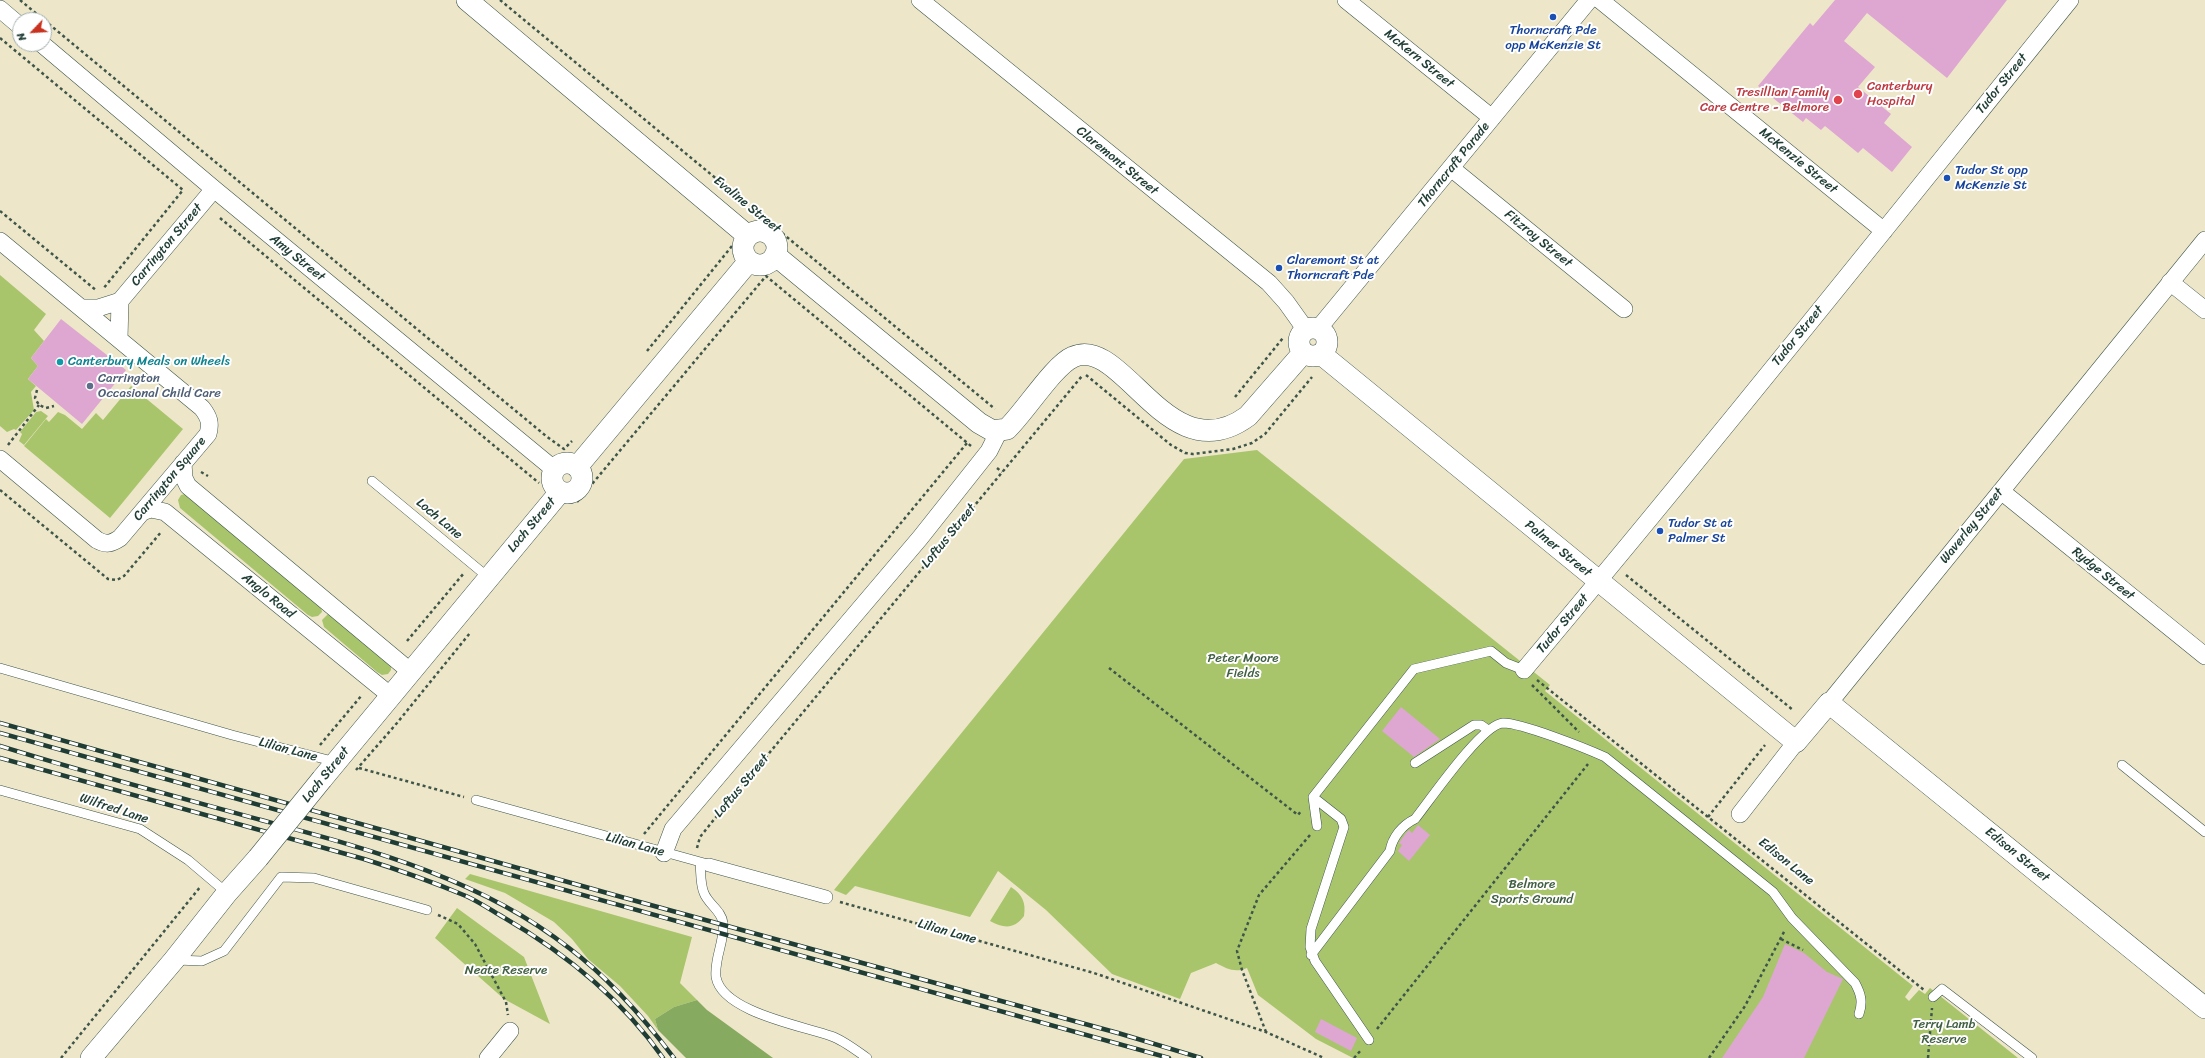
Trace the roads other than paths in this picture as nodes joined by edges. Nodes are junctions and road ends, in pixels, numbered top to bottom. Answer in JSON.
{"nodes":[{"id":1,"x":467,"y":0,"type":"edge"},
{"id":2,"x":920,"y":0,"type":"edge"},
{"id":3,"x":1346,"y":0,"type":"edge"},
{"id":4,"x":1589,"y":0,"type":"edge"},
{"id":5,"x":1600,"y":0,"type":"edge"},
{"id":6,"x":2070,"y":0,"type":"edge"},
{"id":7,"x":0,"y":9,"type":"edge"},
{"id":8,"x":12,"y":19,"type":"edge"},
{"id":9,"x":51,"y":52,"type":"edge"},
{"id":10,"x":1492,"y":118,"type":"junction"},
{"id":11,"x":1451,"y":168,"type":"junction"},
{"id":12,"x":214,"y":189,"type":"junction"},
{"id":13,"x":1884,"y":231,"type":"junction"},
{"id":14,"x":2205,"y":240,"type":"edge"},
{"id":15,"x":0,"y":241,"type":"edge"},
{"id":16,"x":740,"y":241,"type":"junction"},
{"id":17,"x":775,"y":255,"type":"junction"},
{"id":18,"x":749,"y":261,"type":"junction"},
{"id":19,"x":2170,"y":282,"type":"junction"},
{"id":20,"x":120,"y":301,"type":"junction"},
{"id":21,"x":81,"y":308,"type":"junction"},
{"id":22,"x":1624,"y":309,"type":"dead end"},
{"id":23,"x":2205,"y":310,"type":"edge"},
{"id":24,"x":1312,"y":329,"type":"junction"},
{"id":25,"x":119,"y":340,"type":"junction"},
{"id":26,"x":1312,"y":353,"type":"junction"},
{"id":27,"x":999,"y":431,"type":"junction"},
{"id":28,"x":0,"y":459,"type":"edge"},
{"id":29,"x":183,"y":463,"type":"junction"},
{"id":30,"x":577,"y":468,"type":"junction"},
{"id":31,"x":0,"y":474,"type":"edge"},
{"id":32,"x":18,"y":474,"type":"junction"},
{"id":33,"x":547,"y":476,"type":"junction"},
{"id":34,"x":372,"y":480,"type":"dead end"},
{"id":35,"x":2001,"y":491,"type":"junction"},
{"id":36,"x":568,"y":498,"type":"junction"},
{"id":37,"x":142,"y":512,"type":"junction"},
{"id":38,"x":489,"y":578,"type":"junction"},
{"id":39,"x":1598,"y":582,"type":"junction"},
{"id":40,"x":2205,"y":656,"type":"edge"},
{"id":41,"x":0,"y":668,"type":"edge"},
{"id":42,"x":1524,"y":670,"type":"joint"},
{"id":43,"x":411,"y":672,"type":"junction"},
{"id":44,"x":391,"y":696,"type":"junction"},
{"id":45,"x":1829,"y":703,"type":"junction"},
{"id":46,"x":1488,"y":730,"type":"junction"},
{"id":47,"x":1796,"y":742,"type":"junction"},
{"id":48,"x":336,"y":762,"type":"junction"},
{"id":49,"x":1415,"y":762,"type":"dead end"},
{"id":50,"x":2122,"y":765,"type":"dead end"},
{"id":51,"x":0,"y":790,"type":"edge"},
{"id":52,"x":1313,"y":797,"type":"junction"},
{"id":53,"x":476,"y":800,"type":"road end"},
{"id":54,"x":1740,"y":814,"type":"dead end"},
{"id":55,"x":1317,"y":826,"type":"road end"},
{"id":56,"x":2205,"y":832,"type":"edge"},
{"id":57,"x":664,"y":853,"type":"junction"},
{"id":58,"x":701,"y":862,"type":"junction"},
{"id":59,"x":227,"y":893,"type":"junction"},
{"id":60,"x":826,"y":897,"type":"road end"},
{"id":61,"x":427,"y":910,"type":"road end"},
{"id":62,"x":1311,"y":955,"type":"junction"},
{"id":63,"x":174,"y":960,"type":"junction"},
{"id":64,"x":1933,"y":997,"type":"road end"},
{"id":65,"x":2205,"y":1008,"type":"edge"},
{"id":66,"x":1859,"y":1014,"type":"dead end"},
{"id":67,"x":510,"y":1031,"type":"road end"},
{"id":68,"x":1369,"y":1040,"type":"road end"},
{"id":69,"x":91,"y":1058,"type":"edge"},
{"id":70,"x":488,"y":1058,"type":"edge"},
{"id":71,"x":867,"y":1058,"type":"edge"},
{"id":72,"x":2032,"y":1058,"type":"edge"}],
"edges":[{"from":1,"to":16,"type":"street","name":"Evaline Street"},
{"from":2,"to":24,"type":"street","name":"Claremont Street"},
{"from":3,"to":10,"type":"street","name":"McKern Street"},
{"from":4,"to":10,"type":"street","name":"Thorncraft Parade"},
{"from":5,"to":13,"type":"street","name":"McKenzie Street"},
{"from":6,"to":13,"type":"street","name":"Tudor Street"},
{"from":7,"to":8,"type":"street"},
{"from":9,"to":12,"type":"street","name":"Amy Street"},
{"from":10,"to":11,"type":"street","name":"Thorncraft Parade"},
{"from":11,"to":22,"type":"street","name":"Fitzroy Street"},
{"from":11,"to":24,"type":"street","name":"Thorncraft Parade"},
{"from":12,"to":20,"type":"street","name":"Carrington Street"},
{"from":12,"to":33,"type":"street","name":"Amy Street"},
{"from":13,"to":39,"type":"street","name":"Tudor Street"},
{"from":14,"to":19,"type":"street","name":"Waverley Street"},
{"from":15,"to":21,"type":"street","name":"Carrington Square"},
{"from":16,"to":17,"type":"street"},
{"from":16,"to":18,"type":"street"},
{"from":17,"to":18,"type":"street"},
{"from":17,"to":27,"type":"street","name":"Evaline Street"},
{"from":18,"to":30,"type":"street"},
{"from":19,"to":23,"type":"street"},
{"from":19,"to":35,"type":"street","name":"Waverley Street"},
{"from":20,"to":21,"type":"street"},
{"from":20,"to":25,"type":"street"},
{"from":21,"to":25,"type":"street","name":"Carrington Square"},
{"from":24,"to":26,"type":"street"},
{"from":25,"to":29,"type":"street","name":"Carrington Square"},
{"from":26,"to":27,"type":"street","name":"Loftus Street"},
{"from":26,"to":39,"type":"street","name":"Palmer Street"},
{"from":27,"to":57,"type":"street","name":"Loftus Street"},
{"from":28,"to":32,"type":"street","name":"Carrington Square"},
{"from":29,"to":37,"type":"street","name":"Carrington Square"},
{"from":29,"to":43,"type":"street"},
{"from":30,"to":33,"type":"street"},
{"from":30,"to":36,"type":"street"},
{"from":31,"to":32,"type":"street"},
{"from":32,"to":37,"type":"street","name":"Carrington Square"},
{"from":33,"to":36,"type":"street"},
{"from":34,"to":38,"type":"lane","name":"Loch Lane"},
{"from":35,"to":40,"type":"street","name":"Rydge Street"},
{"from":35,"to":45,"type":"street","name":"Waverley Street"},
{"from":36,"to":38,"type":"street","name":"Loch Street"},
{"from":37,"to":44,"type":"street","name":"Anglo Road"},
{"from":38,"to":43,"type":"street","name":"Loch Street"},
{"from":39,"to":42,"type":"street","name":"Tudor Street"},
{"from":39,"to":47,"type":"street","name":"Palmer Street"},
{"from":41,"to":48,"type":"lane","name":"Lilian Lane"},
{"from":42,"to":52,"type":"lane"},
{"from":43,"to":44,"type":"street","name":"Loch Street"},
{"from":44,"to":48,"type":"street","name":"Loch Street"},
{"from":45,"to":47,"type":"street","name":"Waverley Street"},
{"from":45,"to":65,"type":"street","name":"Edison Street"},
{"from":46,"to":49,"type":"lane"},
{"from":46,"to":62,"type":"lane"},
{"from":46,"to":66,"type":"lane"},
{"from":47,"to":54,"type":"street","name":"Waverley Street"},
{"from":48,"to":59,"type":"street","name":"Loch Street","bridge":true},
{"from":50,"to":56,"type":"lane"},
{"from":51,"to":59,"type":"lane","name":"Wilfred Lane"},
{"from":52,"to":55,"type":"lane"},
{"from":52,"to":62,"type":"lane"},
{"from":53,"to":57,"type":"lane","name":"Lilian Lane"},
{"from":57,"to":58,"type":"lane","name":"Lilian Lane"},
{"from":58,"to":60,"type":"street","name":"Lilian Lane"},
{"from":58,"to":71,"type":"lane"},
{"from":59,"to":63,"type":"street","name":"Loch Street"},
{"from":61,"to":63,"type":"lane"},
{"from":62,"to":68,"type":"lane"},
{"from":63,"to":69,"type":"street","name":"Loch Street"},
{"from":64,"to":72,"type":"lane"},
{"from":67,"to":70,"type":"street"}]}
